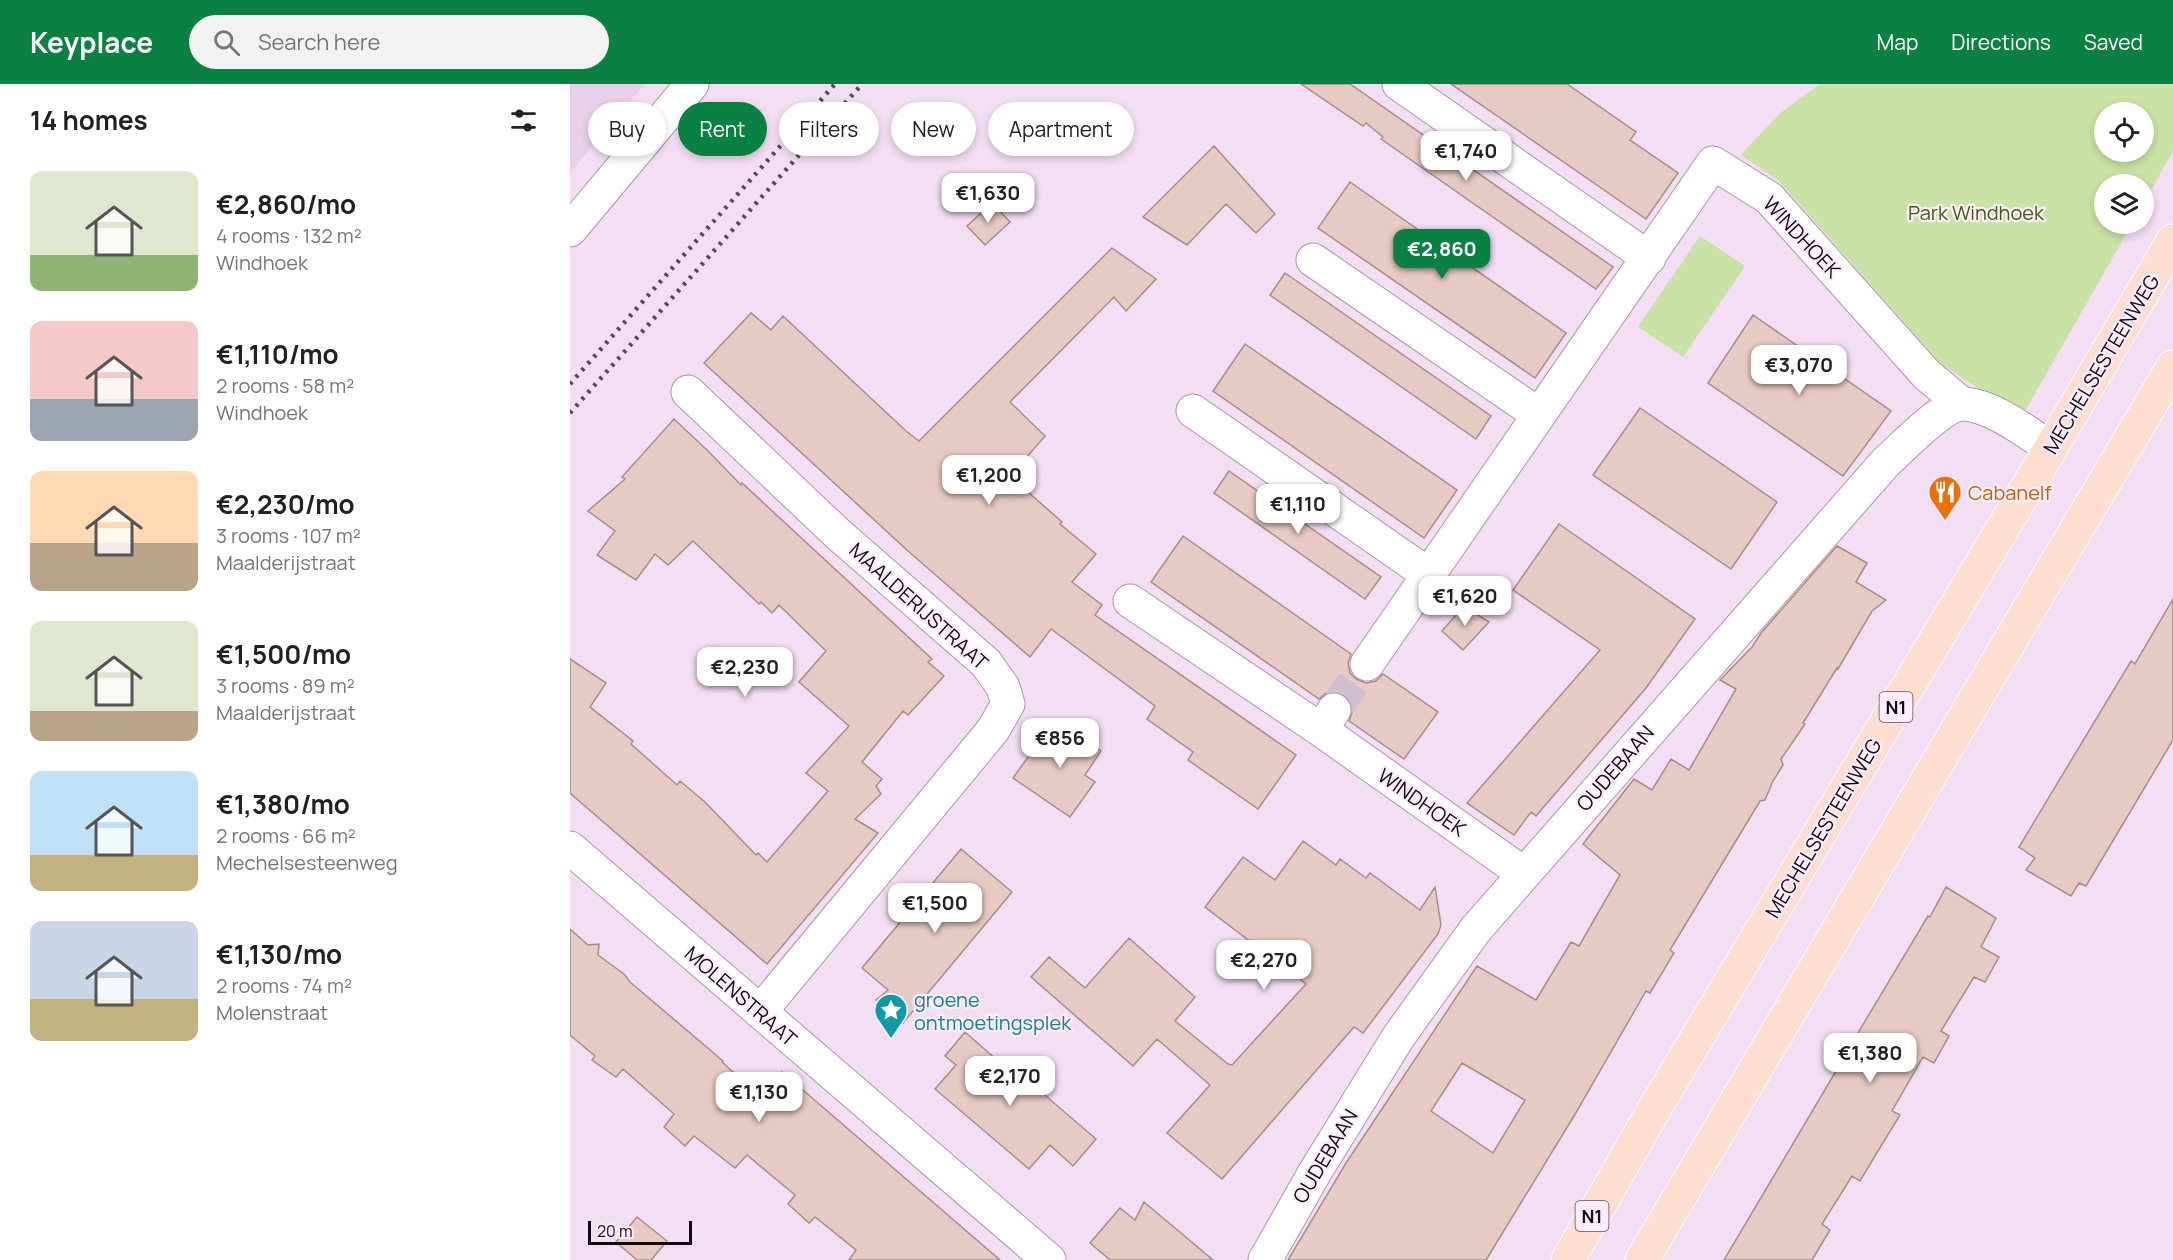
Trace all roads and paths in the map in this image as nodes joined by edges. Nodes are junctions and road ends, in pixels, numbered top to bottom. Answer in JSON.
{"nodes":[{"id":1,"x":692,"y":84,"type":"edge"},
{"id":2,"x":1399,"y":84,"type":"edge"},
{"id":3,"x":570,"y":230,"type":"edge"},
{"id":4,"x":2173,"y":242,"type":"edge"},
{"id":5,"x":1649,"y":258,"type":"junction"},
{"id":6,"x":1313,"y":260,"type":"dead end"},
{"id":7,"x":2173,"y":367,"type":"edge"},
{"id":8,"x":688,"y":392,"type":"dead end"},
{"id":9,"x":1962,"y":404,"type":"junction"},
{"id":10,"x":1193,"y":411,"type":"dead end"},
{"id":11,"x":1539,"y":414,"type":"junction"},
{"id":12,"x":2051,"y":448,"type":"junction"},
{"id":13,"x":1428,"y":575,"type":"junction"},
{"id":14,"x":1130,"y":602,"type":"dead end"},
{"id":15,"x":1367,"y":664,"type":"tunnel mouth"},
{"id":16,"x":570,"y":848,"type":"edge"},
{"id":17,"x":1523,"y":873,"type":"junction"},
{"id":18,"x":760,"y":1012,"type":"junction"},
{"id":19,"x":1050,"y":1260,"type":"edge"},
{"id":20,"x":1265,"y":1260,"type":"edge"},
{"id":21,"x":1568,"y":1260,"type":"edge"},
{"id":22,"x":1641,"y":1260,"type":"edge"}],
"edges":[{"from":1,"to":3,"type":"street"},
{"from":2,"to":5,"type":"street"},
{"from":4,"to":12,"type":"main road","name":"MECHELSESTEENWEG","number":"N1"},
{"from":5,"to":9,"type":"street","name":"WINDHOEK"},
{"from":5,"to":11,"type":"street","name":"WINDHOEK"},
{"from":6,"to":11,"type":"street"},
{"from":7,"to":22,"type":"main road"},
{"from":8,"to":18,"type":"street","name":"MAALDERIJSTRAAT"},
{"from":9,"to":12,"type":"street"},
{"from":9,"to":17,"type":"street","name":"OUDEBAAN"},
{"from":10,"to":13,"type":"street"},
{"from":11,"to":13,"type":"street","name":"WINDHOEK"},
{"from":12,"to":21,"type":"main road","name":"MECHELSESTEENWEG","number":"N1"},
{"from":13,"to":15,"type":"street","name":"WINDHOEK"},
{"from":14,"to":17,"type":"street","name":"WINDHOEK"},
{"from":16,"to":18,"type":"street","name":"MOLENSTRAAT"},
{"from":17,"to":20,"type":"street","name":"OUDEBAAN"},
{"from":18,"to":19,"type":"street","name":"MOLENSTRAAT"}]}
